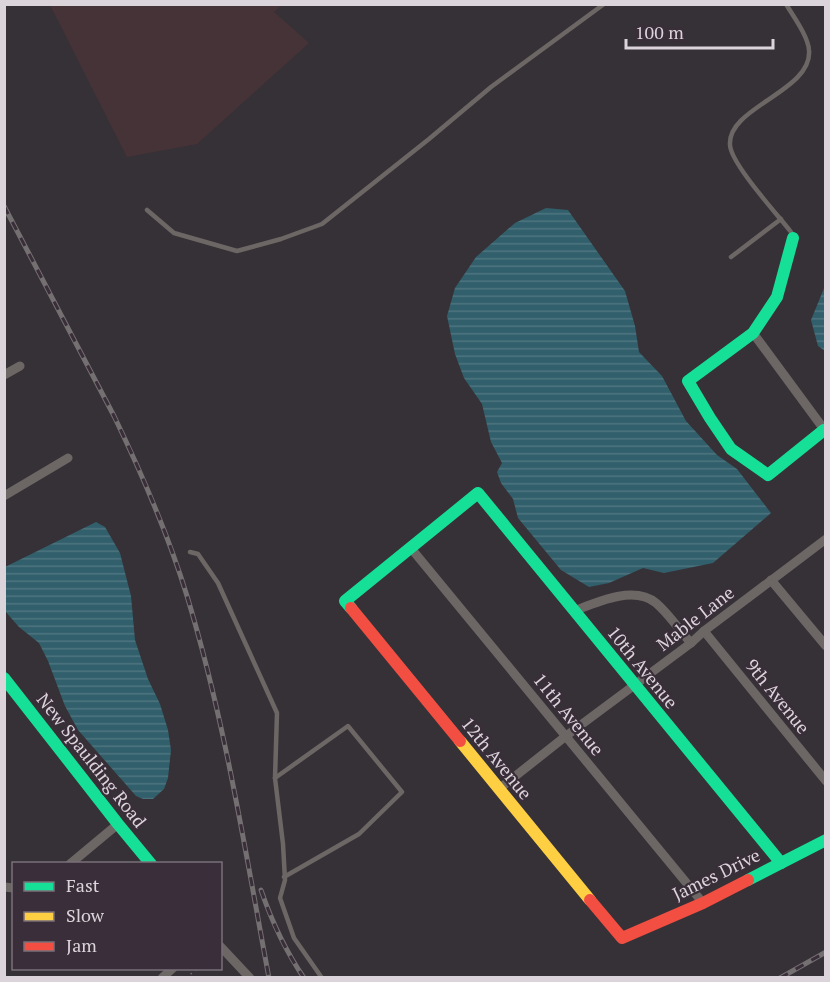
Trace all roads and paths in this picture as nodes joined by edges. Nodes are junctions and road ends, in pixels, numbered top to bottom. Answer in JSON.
{"nodes":[{"id":1,"x":604,"y":4,"type":"edge"},
{"id":2,"x":786,"y":4,"type":"edge"},
{"id":3,"x":147,"y":210,"type":"dead end"},
{"id":4,"x":782,"y":219,"type":"junction"},
{"id":5,"x":793,"y":238,"type":"joint"},
{"id":6,"x":731,"y":257,"type":"dead end"},
{"id":7,"x":753,"y":333,"type":"junction"},
{"id":8,"x":20,"y":366,"type":"dead end"},
{"id":9,"x":4,"y":375,"type":"edge"},
{"id":10,"x":824,"y":431,"type":"edge"},
{"id":11,"x":68,"y":458,"type":"dead end"},
{"id":12,"x":4,"y":496,"type":"edge"},
{"id":13,"x":825,"y":539,"type":"edge"},
{"id":14,"x":410,"y":547,"type":"junction"},
{"id":15,"x":190,"y":552,"type":"dead end"},
{"id":16,"x":771,"y":580,"type":"junction"},
{"id":17,"x":574,"y":611,"type":"junction"},
{"id":18,"x":704,"y":631,"type":"junction"},
{"id":19,"x":691,"y":643,"type":"junction"},
{"id":20,"x":825,"y":646,"type":"edge"},
{"id":21,"x":4,"y":678,"type":"edge"},
{"id":22,"x":634,"y":685,"type":"junction"},
{"id":23,"x":566,"y":736,"type":"junction"},
{"id":24,"x":275,"y":778,"type":"junction"},
{"id":25,"x":825,"y":782,"type":"edge"},
{"id":26,"x":499,"y":789,"type":"junction"},
{"id":27,"x":118,"y":824,"type":"junction"},
{"id":28,"x":825,"y":840,"type":"edge"},
{"id":29,"x":72,"y":862,"type":"edge"},
{"id":30,"x":149,"y":862,"type":"edge"},
{"id":31,"x":781,"y":863,"type":"junction"},
{"id":32,"x":284,"y":877,"type":"junction"},
{"id":33,"x":702,"y":903,"type":"junction"},
{"id":34,"x":622,"y":938,"type":"joint"},
{"id":35,"x":222,"y":948,"type":"edge"},
{"id":36,"x":250,"y":978,"type":"edge"},
{"id":37,"x":322,"y":978,"type":"edge"}],
"edges":[{"from":1,"to":3,"type":"lane"},
{"from":2,"to":4,"type":"lane"},
{"from":4,"to":5,"type":"lane"},
{"from":4,"to":6,"type":"lane"},
{"from":5,"to":7,"type":"street"},
{"from":7,"to":10,"type":"street"},
{"from":7,"to":10,"type":"street"},
{"from":8,"to":9,"type":"street"},
{"from":11,"to":12,"type":"street"},
{"from":13,"to":16,"type":"street","name":"Mable Lane"},
{"from":14,"to":17,"type":"street","name":"10th Avenue"},
{"from":14,"to":23,"type":"street","name":"11th Avenue"},
{"from":14,"to":26,"type":"street","name":"12th Avenue"},
{"from":15,"to":24,"type":"lane"},
{"from":16,"to":18,"type":"street","name":"Mable Lane"},
{"from":16,"to":20,"type":"street"},
{"from":17,"to":19,"type":"street"},
{"from":17,"to":22,"type":"street","name":"10th Avenue"},
{"from":18,"to":19,"type":"street","name":"Mable Lane"},
{"from":18,"to":25,"type":"street","name":"9th Avenue"},
{"from":19,"to":22,"type":"street","name":"Mable Lane"},
{"from":21,"to":27,"type":"street","name":"New Spaulding Road"},
{"from":22,"to":23,"type":"street","name":"Mable Lane"},
{"from":22,"to":31,"type":"street","name":"10th Avenue"},
{"from":23,"to":26,"type":"street","name":"Mable Lane"},
{"from":23,"to":33,"type":"street","name":"11th Avenue"},
{"from":24,"to":32,"type":"lane"},
{"from":24,"to":32,"type":"lane"},
{"from":26,"to":34,"type":"street","name":"12th Avenue"},
{"from":27,"to":29,"type":"street"},
{"from":27,"to":30,"type":"street","name":"New Spaulding Road"},
{"from":28,"to":31,"type":"street","name":"James Drive"},
{"from":31,"to":33,"type":"street","name":"James Drive"},
{"from":32,"to":37,"type":"lane"},
{"from":33,"to":34,"type":"street","name":"James Drive"},
{"from":35,"to":36,"type":"street"}]}
